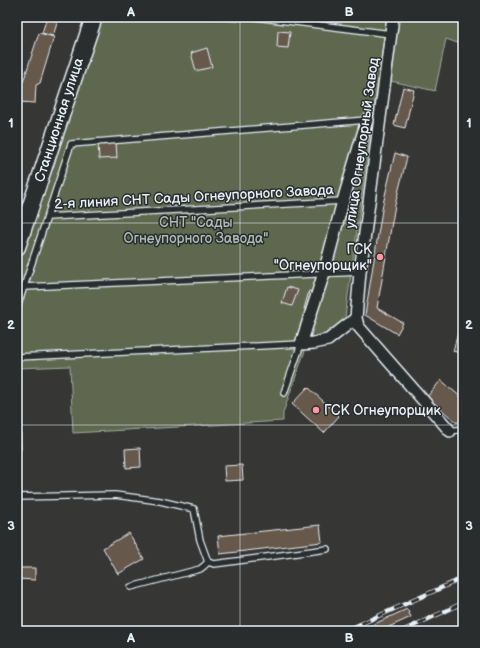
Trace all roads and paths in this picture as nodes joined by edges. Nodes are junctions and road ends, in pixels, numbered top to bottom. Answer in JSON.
{"nodes":[{"id":1,"x":94,"y":17,"type":"edge"},
{"id":2,"x":255,"y":17,"type":"edge"},
{"id":3,"x":394,"y":17,"type":"edge"},
{"id":4,"x":392,"y":34,"type":"junction"},
{"id":5,"x":367,"y":120,"type":"joint"},
{"id":6,"x":343,"y":201,"type":"junction"},
{"id":7,"x":47,"y":217,"type":"junction"},
{"id":8,"x":17,"y":246,"type":"edge"},
{"id":9,"x":360,"y":272,"type":"junction"},
{"id":10,"x":324,"y":274,"type":"junction"},
{"id":11,"x":24,"y":287,"type":"junction"},
{"id":12,"x":17,"y":308,"type":"edge"},
{"id":13,"x":356,"y":318,"type":"junction"},
{"id":14,"x":301,"y":344,"type":"junction"},
{"id":15,"x":17,"y":357,"type":"edge"},
{"id":16,"x":284,"y":393,"type":"dead end"},
{"id":17,"x":463,"y":429,"type":"edge"},
{"id":18,"x":450,"y":431,"type":"joint"},
{"id":19,"x":17,"y":497,"type":"edge"},
{"id":20,"x":327,"y":549,"type":"dead end"},
{"id":21,"x":208,"y":562,"type":"junction"},
{"id":22,"x":131,"y":587,"type":"dead end"}],
"edges":[{"from":1,"to":8,"type":"street","name":"Станционная улица"},
{"from":2,"to":4,"type":"lane"},
{"from":3,"to":4,"type":"street","name":"улица Огнеупорный Завод"},
{"from":4,"to":9,"type":"street","name":"улица Огнеупорный Завод"},
{"from":5,"to":6,"type":"street"},
{"from":5,"to":7,"type":"lane"},
{"from":6,"to":7,"type":"lane","name":"2-я линия СНТ Сады Огнеупорного Завода"},
{"from":6,"to":10,"type":"street"},
{"from":7,"to":11,"type":"lane"},
{"from":9,"to":10,"type":"lane"},
{"from":9,"to":13,"type":"street","name":"улица Огнеупорный Завод"},
{"from":10,"to":11,"type":"lane"},
{"from":10,"to":14,"type":"street"},
{"from":11,"to":12,"type":"lane"},
{"from":13,"to":14,"type":"street"},
{"from":13,"to":18,"type":"street"},
{"from":14,"to":15,"type":"lane"},
{"from":14,"to":16,"type":"lane"},
{"from":17,"to":18,"type":"lane"},
{"from":19,"to":21,"type":"lane"},
{"from":20,"to":21,"type":"lane"},
{"from":21,"to":22,"type":"lane"}]}
